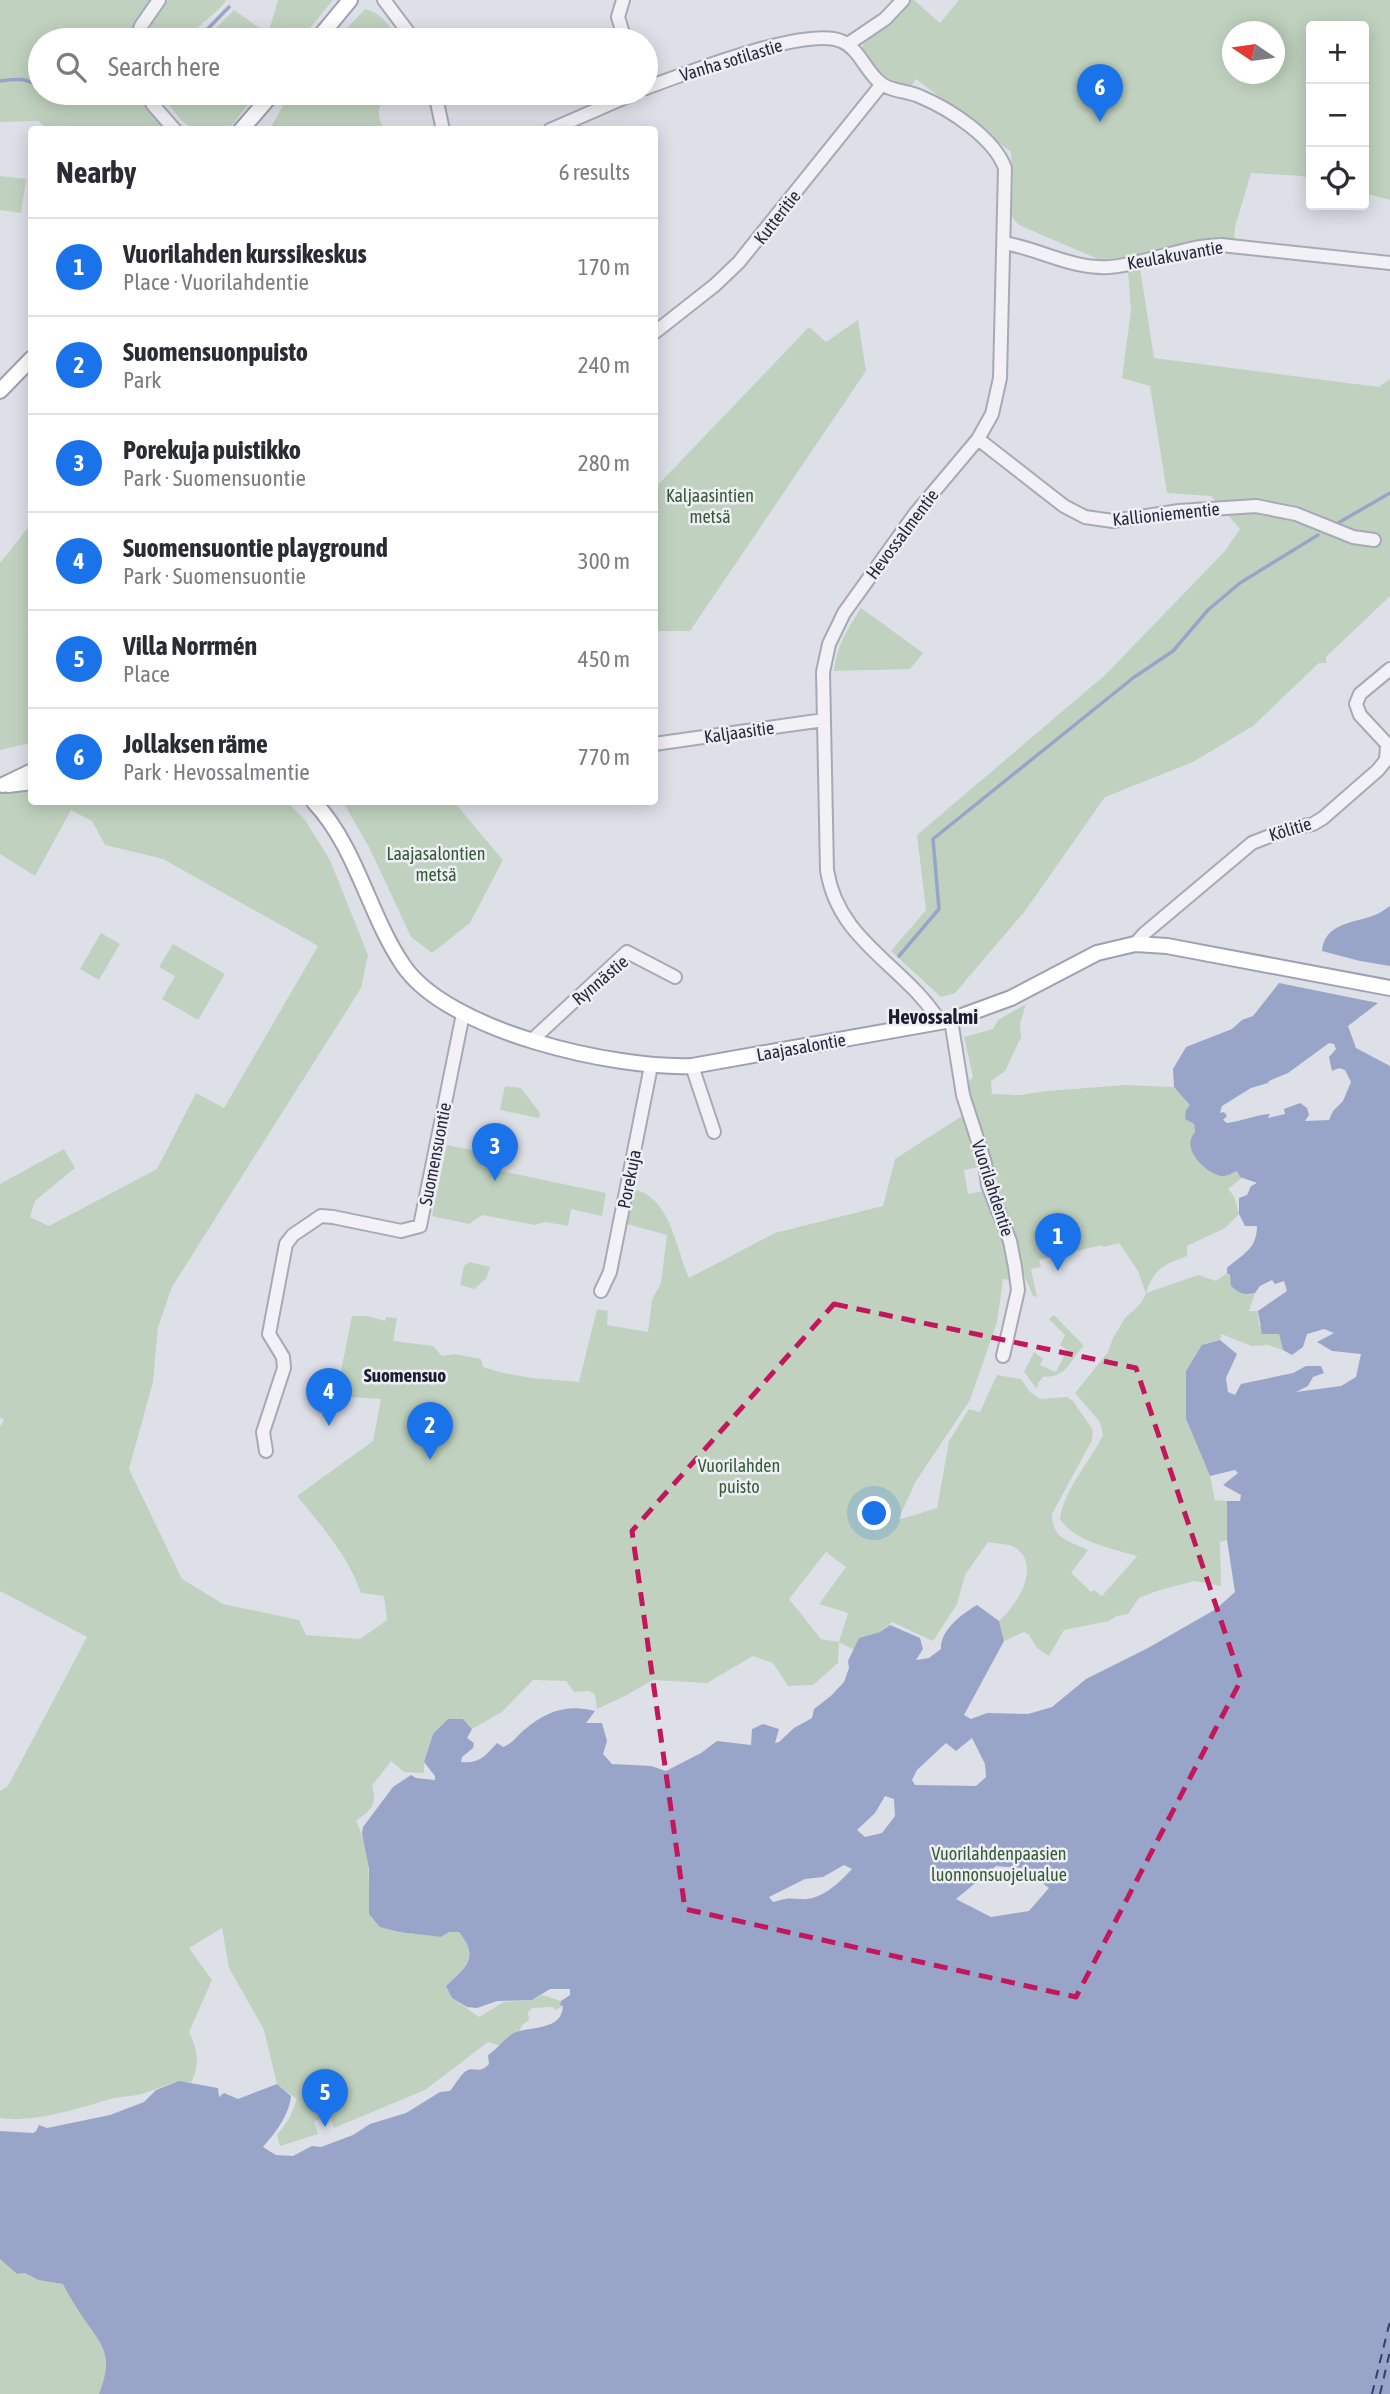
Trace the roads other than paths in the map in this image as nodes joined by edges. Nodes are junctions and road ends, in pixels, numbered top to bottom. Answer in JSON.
{"nodes":[{"id":1,"x":159,"y":0,"type":"edge"},
{"id":2,"x":349,"y":0,"type":"edge"},
{"id":3,"x":384,"y":0,"type":"edge"},
{"id":4,"x":623,"y":0,"type":"edge"},
{"id":5,"x":903,"y":0,"type":"edge"},
{"id":6,"x":140,"y":28,"type":"edge"},
{"id":7,"x":327,"y":28,"type":"edge"},
{"id":8,"x":405,"y":28,"type":"edge"},
{"id":9,"x":621,"y":28,"type":"edge"},
{"id":10,"x":848,"y":44,"type":"junction"},
{"id":11,"x":658,"y":84,"type":"edge"},
{"id":12,"x":882,"y":84,"type":"junction"},
{"id":13,"x":154,"y":105,"type":"edge"},
{"id":14,"x":263,"y":105,"type":"edge"},
{"id":15,"x":438,"y":105,"type":"edge"},
{"id":16,"x":607,"y":105,"type":"edge"},
{"id":17,"x":171,"y":126,"type":"edge"},
{"id":18,"x":245,"y":126,"type":"edge"},
{"id":19,"x":442,"y":126,"type":"edge"},
{"id":20,"x":559,"y":126,"type":"edge"},
{"id":21,"x":1004,"y":243,"type":"junction"},
{"id":22,"x":1390,"y":263,"type":"edge"},
{"id":23,"x":658,"y":330,"type":"edge"},
{"id":24,"x":28,"y":362,"type":"edge"},
{"id":25,"x":0,"y":391,"type":"edge"},
{"id":26,"x":978,"y":439,"type":"junction"},
{"id":27,"x":1374,"y":540,"type":"dead end"},
{"id":28,"x":1390,"y":670,"type":"edge"},
{"id":29,"x":824,"y":720,"type":"junction"},
{"id":30,"x":658,"y":743,"type":"edge"},
{"id":31,"x":28,"y":773,"type":"edge"},
{"id":32,"x":28,"y":783,"type":"edge"},
{"id":33,"x":1,"y":786,"type":"edge"},
{"id":34,"x":316,"y":805,"type":"edge"},
{"id":35,"x":1135,"y":944,"type":"junction"},
{"id":36,"x":675,"y":977,"type":"dead end"},
{"id":37,"x":1390,"y":988,"type":"edge"},
{"id":38,"x":463,"y":1014,"type":"junction"},
{"id":39,"x":945,"y":1021,"type":"junction"},
{"id":40,"x":532,"y":1040,"type":"junction"},
{"id":41,"x":651,"y":1066,"type":"junction"},
{"id":42,"x":692,"y":1066,"type":"junction"},
{"id":43,"x":714,"y":1132,"type":"dead end"},
{"id":44,"x":601,"y":1292,"type":"dead end"},
{"id":45,"x":1003,"y":1356,"type":"dead end"},
{"id":46,"x":266,"y":1451,"type":"dead end"}],
"edges":[{"from":1,"to":6,"type":"street"},
{"from":2,"to":7,"type":"main road"},
{"from":3,"to":8,"type":"street"},
{"from":4,"to":9,"type":"street"},
{"from":5,"to":10,"type":"street"},
{"from":10,"to":11,"type":"street","name":"Vanha sotilastie"},
{"from":10,"to":12,"type":"street"},
{"from":12,"to":21,"type":"street","name":"Hevossalmentie"},
{"from":12,"to":23,"type":"street","name":"Kutteritie"},
{"from":13,"to":17,"type":"street"},
{"from":14,"to":18,"type":"main road"},
{"from":15,"to":19,"type":"street"},
{"from":16,"to":20,"type":"street"},
{"from":21,"to":22,"type":"street","name":"Keulakuvantie"},
{"from":21,"to":26,"type":"street","name":"Hevossalmentie"},
{"from":24,"to":25,"type":"main road"},
{"from":26,"to":27,"type":"street","name":"Kallioniementie"},
{"from":26,"to":29,"type":"street","name":"Hevossalmentie"},
{"from":28,"to":35,"type":"street","name":"Kölitie"},
{"from":29,"to":30,"type":"street","name":"Kaljaasitie"},
{"from":29,"to":39,"type":"street","name":"Hevossalmentie"},
{"from":31,"to":33,"type":"main road"},
{"from":32,"to":33,"type":"main road"},
{"from":34,"to":38,"type":"main road","name":"Laajasalontie"},
{"from":35,"to":37,"type":"main road","name":"Laajasalontie"},
{"from":35,"to":39,"type":"main road","name":"Laajasalontie"},
{"from":36,"to":40,"type":"street","name":"Rynnästie"},
{"from":38,"to":40,"type":"main road","name":"Laajasalontie"},
{"from":38,"to":46,"type":"street","name":"Suomensuontie"},
{"from":39,"to":42,"type":"main road","name":"Laajasalontie"},
{"from":39,"to":45,"type":"street","name":"Vuorilahdentie"},
{"from":40,"to":41,"type":"main road","name":"Laajasalontie"},
{"from":41,"to":42,"type":"main road","name":"Laajasalontie"},
{"from":41,"to":44,"type":"street","name":"Porekuja"},
{"from":42,"to":43,"type":"street"}]}
